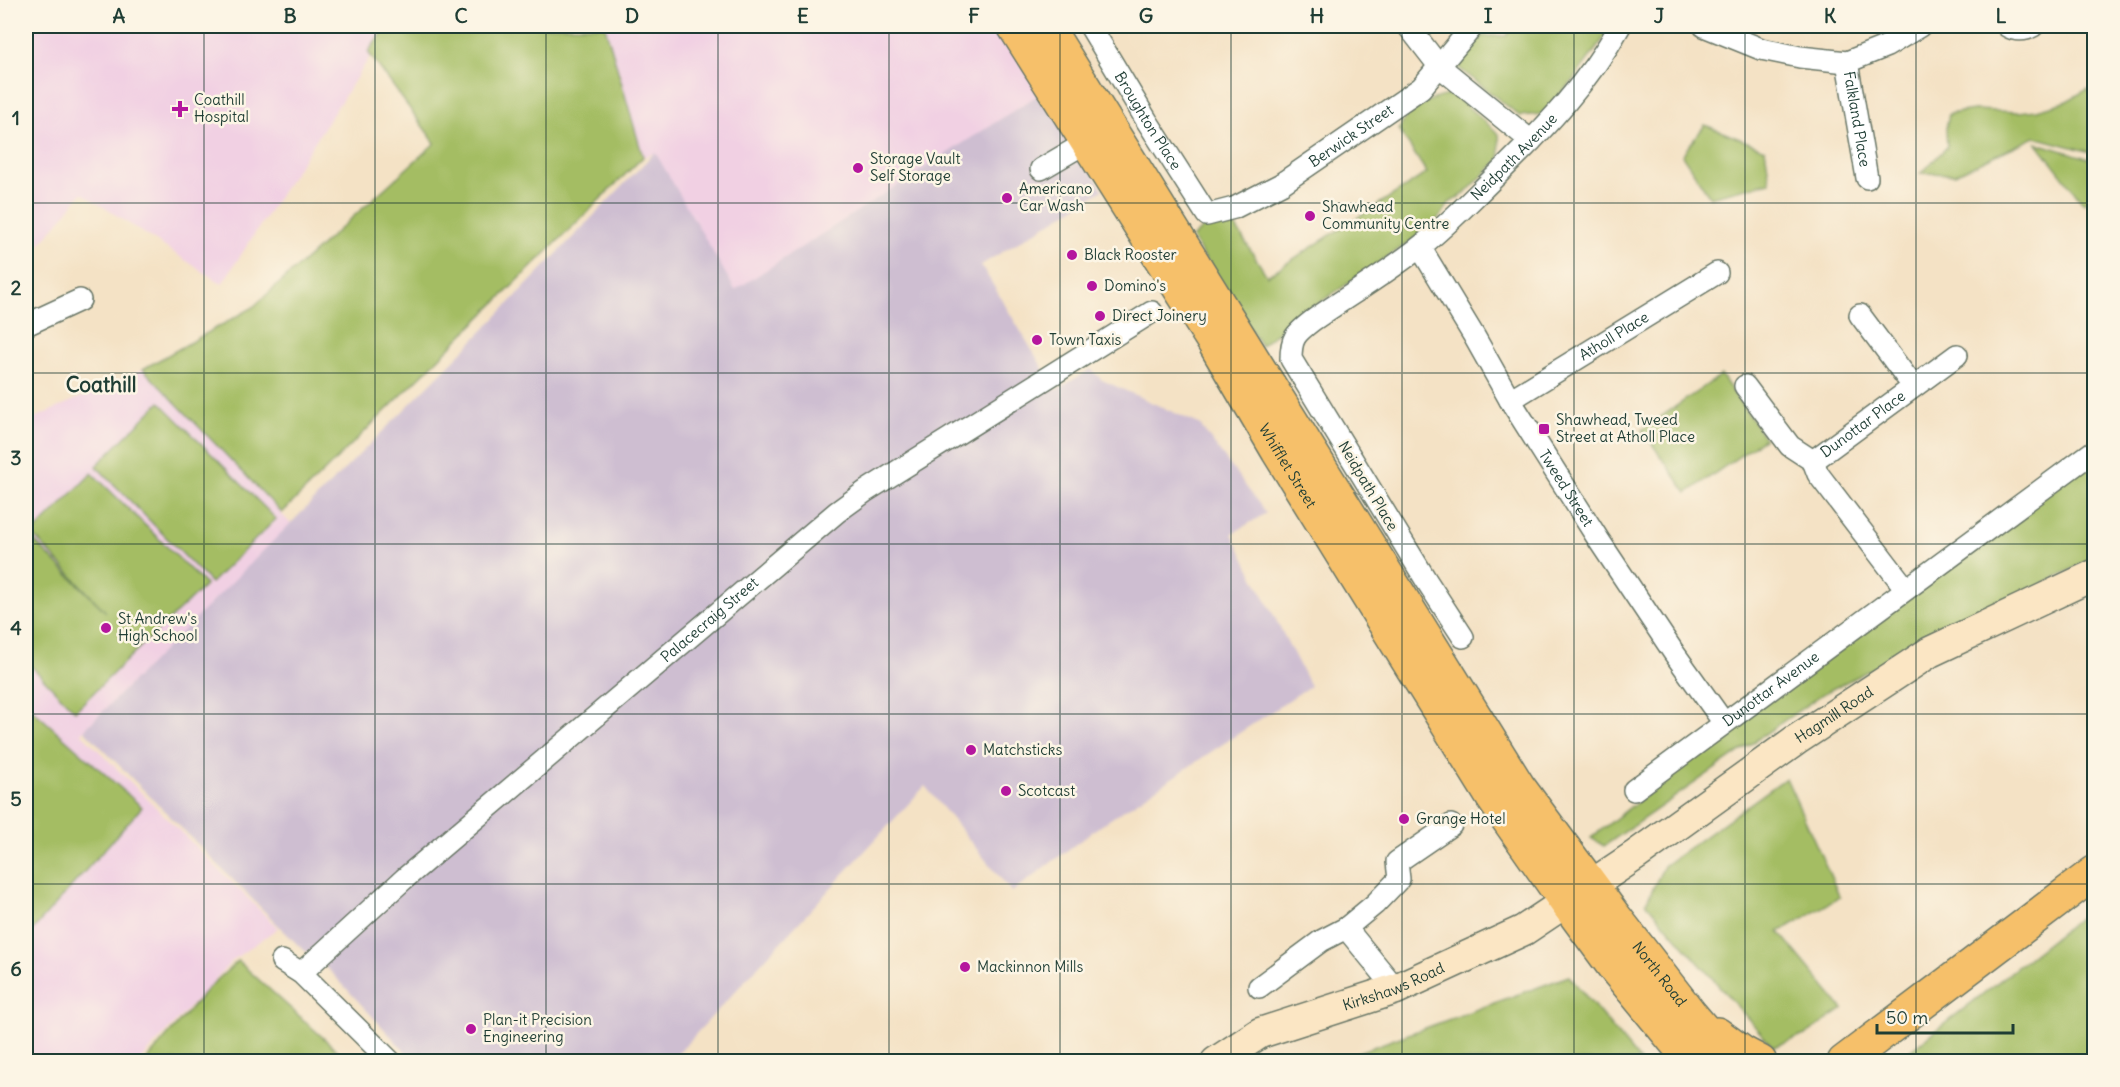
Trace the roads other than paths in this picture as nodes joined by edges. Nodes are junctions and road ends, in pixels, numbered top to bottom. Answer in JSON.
{"nodes":[{"id":1,"x":1014,"y":26,"type":"edge"},
{"id":2,"x":1046,"y":26,"type":"edge"},
{"id":3,"x":1090,"y":26,"type":"edge"},
{"id":4,"x":1408,"y":26,"type":"edge"},
{"id":5,"x":1473,"y":26,"type":"edge"},
{"id":6,"x":1620,"y":26,"type":"edge"},
{"id":7,"x":1704,"y":26,"type":"edge"},
{"id":8,"x":1920,"y":26,"type":"edge"},
{"id":9,"x":2007,"y":26,"type":"edge"},
{"id":10,"x":2033,"y":26,"type":"edge"},
{"id":11,"x":1847,"y":62,"type":"junction"},
{"id":12,"x":1439,"y":66,"type":"junction"},
{"id":13,"x":1531,"y":141,"type":"junction"},
{"id":14,"x":1087,"y":142,"type":"junction"},
{"id":15,"x":1041,"y":169,"type":"dead end"},
{"id":16,"x":1867,"y":177,"type":"dead end"},
{"id":17,"x":1207,"y":215,"type":"joint"},
{"id":18,"x":1420,"y":247,"type":"junction"},
{"id":19,"x":1717,"y":273,"type":"dead end"},
{"id":20,"x":80,"y":300,"type":"dead end"},
{"id":21,"x":1152,"y":312,"type":"dead end"},
{"id":22,"x":1860,"y":315,"type":"dead end"},
{"id":23,"x":26,"y":325,"type":"edge"},
{"id":24,"x":1299,"y":331,"type":"joint"},
{"id":25,"x":1224,"y":337,"type":"junction"},
{"id":26,"x":1957,"y":355,"type":"dead end"},
{"id":27,"x":1745,"y":386,"type":"dead end"},
{"id":28,"x":1913,"y":386,"type":"junction"},
{"id":29,"x":1510,"y":400,"type":"junction"},
{"id":30,"x":2094,"y":451,"type":"edge"},
{"id":31,"x":1813,"y":461,"type":"junction"},
{"id":32,"x":2094,"y":575,"type":"edge"},
{"id":33,"x":1905,"y":589,"type":"junction"},
{"id":34,"x":1463,"y":637,"type":"dead end"},
{"id":35,"x":1724,"y":723,"type":"junction"},
{"id":36,"x":1634,"y":790,"type":"dead end"},
{"id":37,"x":1451,"y":825,"type":"dead end"},
{"id":38,"x":2094,"y":873,"type":"edge"},
{"id":39,"x":1578,"y":893,"type":"junction"},
{"id":40,"x":1346,"y":928,"type":"junction"},
{"id":41,"x":282,"y":961,"type":"dead end"},
{"id":42,"x":301,"y":973,"type":"junction"},
{"id":43,"x":1259,"y":987,"type":"dead end"},
{"id":44,"x":1396,"y":989,"type":"junction"},
{"id":45,"x":1692,"y":1015,"type":"junction"},
{"id":46,"x":1848,"y":1059,"type":"edge"},
{"id":47,"x":391,"y":1062,"type":"edge"},
{"id":48,"x":1216,"y":1062,"type":"edge"},
{"id":49,"x":1692,"y":1062,"type":"edge"},
{"id":50,"x":1731,"y":1062,"type":"edge"},
{"id":51,"x":1760,"y":1062,"type":"edge"}],
"edges":[{"from":1,"to":14,"type":"main road","name":"Whifflet Street"},
{"from":2,"to":25,"type":"main road","name":"Whifflet Street"},
{"from":3,"to":17,"type":"street","name":"Broughton Place"},
{"from":4,"to":12,"type":"street"},
{"from":5,"to":12,"type":"street","name":"Berwick Street"},
{"from":6,"to":13,"type":"street","name":"Neidpath Avenue"},
{"from":7,"to":11,"type":"street"},
{"from":8,"to":11,"type":"street"},
{"from":9,"to":10,"type":"street"},
{"from":11,"to":16,"type":"street","name":"Falkland Place"},
{"from":12,"to":13,"type":"street"},
{"from":12,"to":17,"type":"street","name":"Berwick Street"},
{"from":13,"to":18,"type":"street","name":"Neidpath Avenue"},
{"from":14,"to":15,"type":"street"},
{"from":14,"to":25,"type":"main road","name":"Whifflet Street"},
{"from":18,"to":24,"type":"street","name":"Neidpath Avenue"},
{"from":18,"to":29,"type":"street","name":"Tweed Street"},
{"from":19,"to":29,"type":"street","name":"Atholl Place"},
{"from":20,"to":23,"type":"street"},
{"from":21,"to":42,"type":"street","name":"Palacecraig Street"},
{"from":22,"to":28,"type":"street","name":"Dunottar Place"},
{"from":24,"to":34,"type":"street","name":"Neidpath Place"},
{"from":25,"to":39,"type":"main road","name":"Whifflet Street"},
{"from":26,"to":28,"type":"street","name":"Dunottar Place"},
{"from":27,"to":31,"type":"street"},
{"from":28,"to":31,"type":"street","name":"Dunottar Place"},
{"from":29,"to":35,"type":"street","name":"Tweed Street"},
{"from":30,"to":33,"type":"street","name":"Dunottar Avenue"},
{"from":31,"to":33,"type":"street"},
{"from":32,"to":39,"type":"street","name":"Hagmill Road"},
{"from":33,"to":35,"type":"street","name":"Dunottar Avenue"},
{"from":35,"to":36,"type":"street","name":"Dunottar Avenue"},
{"from":37,"to":40,"type":"street"},
{"from":38,"to":46,"type":"main road"},
{"from":39,"to":44,"type":"street","name":"Kirkshaws Road"},
{"from":39,"to":45,"type":"main road","name":"North Road"},
{"from":39,"to":49,"type":"main road","name":"North Road"},
{"from":40,"to":43,"type":"street"},
{"from":40,"to":44,"type":"street"},
{"from":41,"to":42,"type":"street"},
{"from":42,"to":47,"type":"street"},
{"from":44,"to":48,"type":"street","name":"Kirkshaws Road"},
{"from":45,"to":50,"type":"main road","name":"North Road"},
{"from":45,"to":51,"type":"main road"}]}
